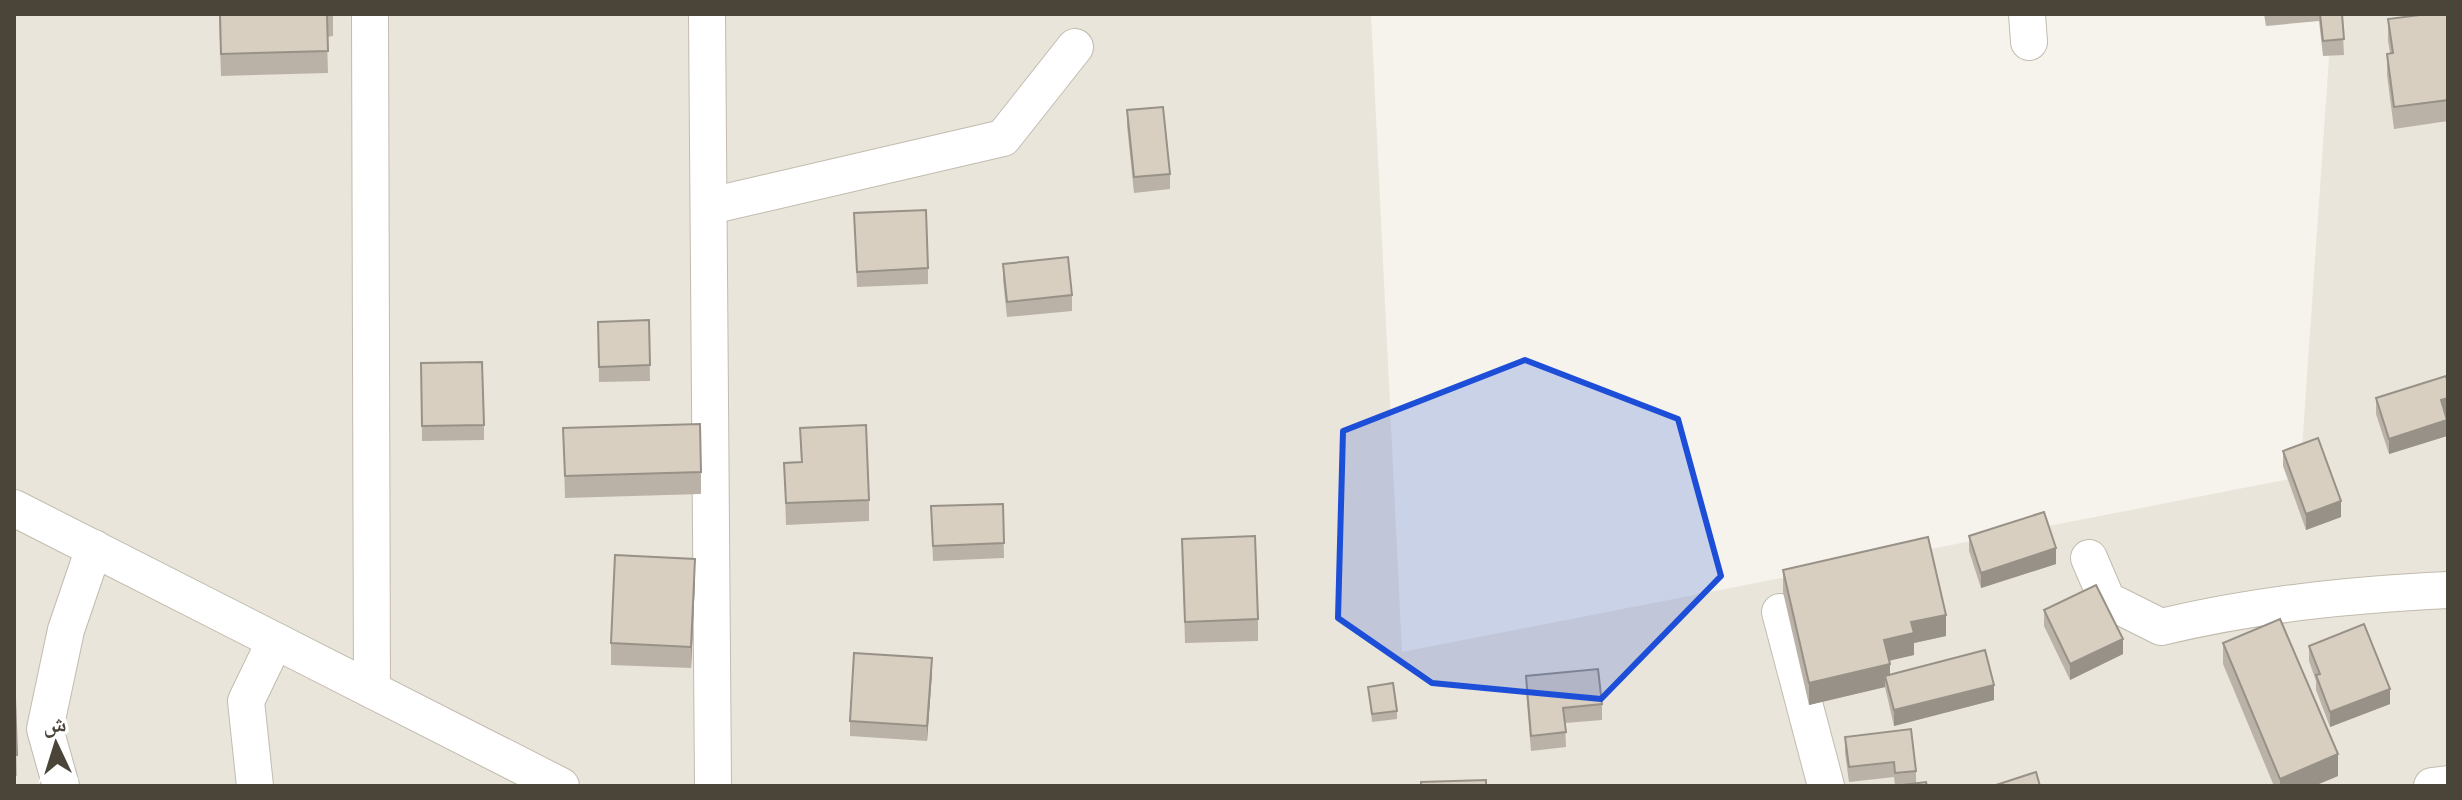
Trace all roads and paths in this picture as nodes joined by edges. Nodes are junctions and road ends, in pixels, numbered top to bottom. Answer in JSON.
{"nodes":[{"id":1,"x":370,"y":14,"type":"edge"},
{"id":2,"x":707,"y":14,"type":"edge"},
{"id":3,"x":1075,"y":47,"type":"dead end"},
{"id":4,"x":710,"y":206,"type":"junction"},
{"id":5,"x":14,"y":508,"type":"edge"},
{"id":6,"x":94,"y":548,"type":"junction"},
{"id":7,"x":2089,"y":558,"type":"dead end"},
{"id":8,"x":2448,"y":590,"type":"edge"},
{"id":9,"x":1780,"y":612,"type":"dead end"},
{"id":10,"x":275,"y":641,"type":"junction"},
{"id":11,"x":372,"y":690,"type":"junction"},
{"id":12,"x":2448,"y":784,"type":"edge"},
{"id":13,"x":61,"y":786,"type":"edge"},
{"id":14,"x":255,"y":786,"type":"edge"},
{"id":15,"x":561,"y":786,"type":"edge"},
{"id":16,"x":713,"y":786,"type":"edge"},
{"id":17,"x":1826,"y":786,"type":"edge"},
{"id":18,"x":2432,"y":786,"type":"edge"}],
"edges":[{"from":1,"to":11,"type":"street"},
{"from":2,"to":4,"type":"street"},
{"from":3,"to":4,"type":"street"},
{"from":4,"to":16,"type":"street"},
{"from":5,"to":6,"type":"street"},
{"from":6,"to":10,"type":"street"},
{"from":6,"to":13,"type":"street"},
{"from":7,"to":8,"type":"street"},
{"from":9,"to":17,"type":"street"},
{"from":10,"to":11,"type":"street"},
{"from":10,"to":14,"type":"street"},
{"from":11,"to":15,"type":"street"},
{"from":12,"to":18,"type":"street"}]}
